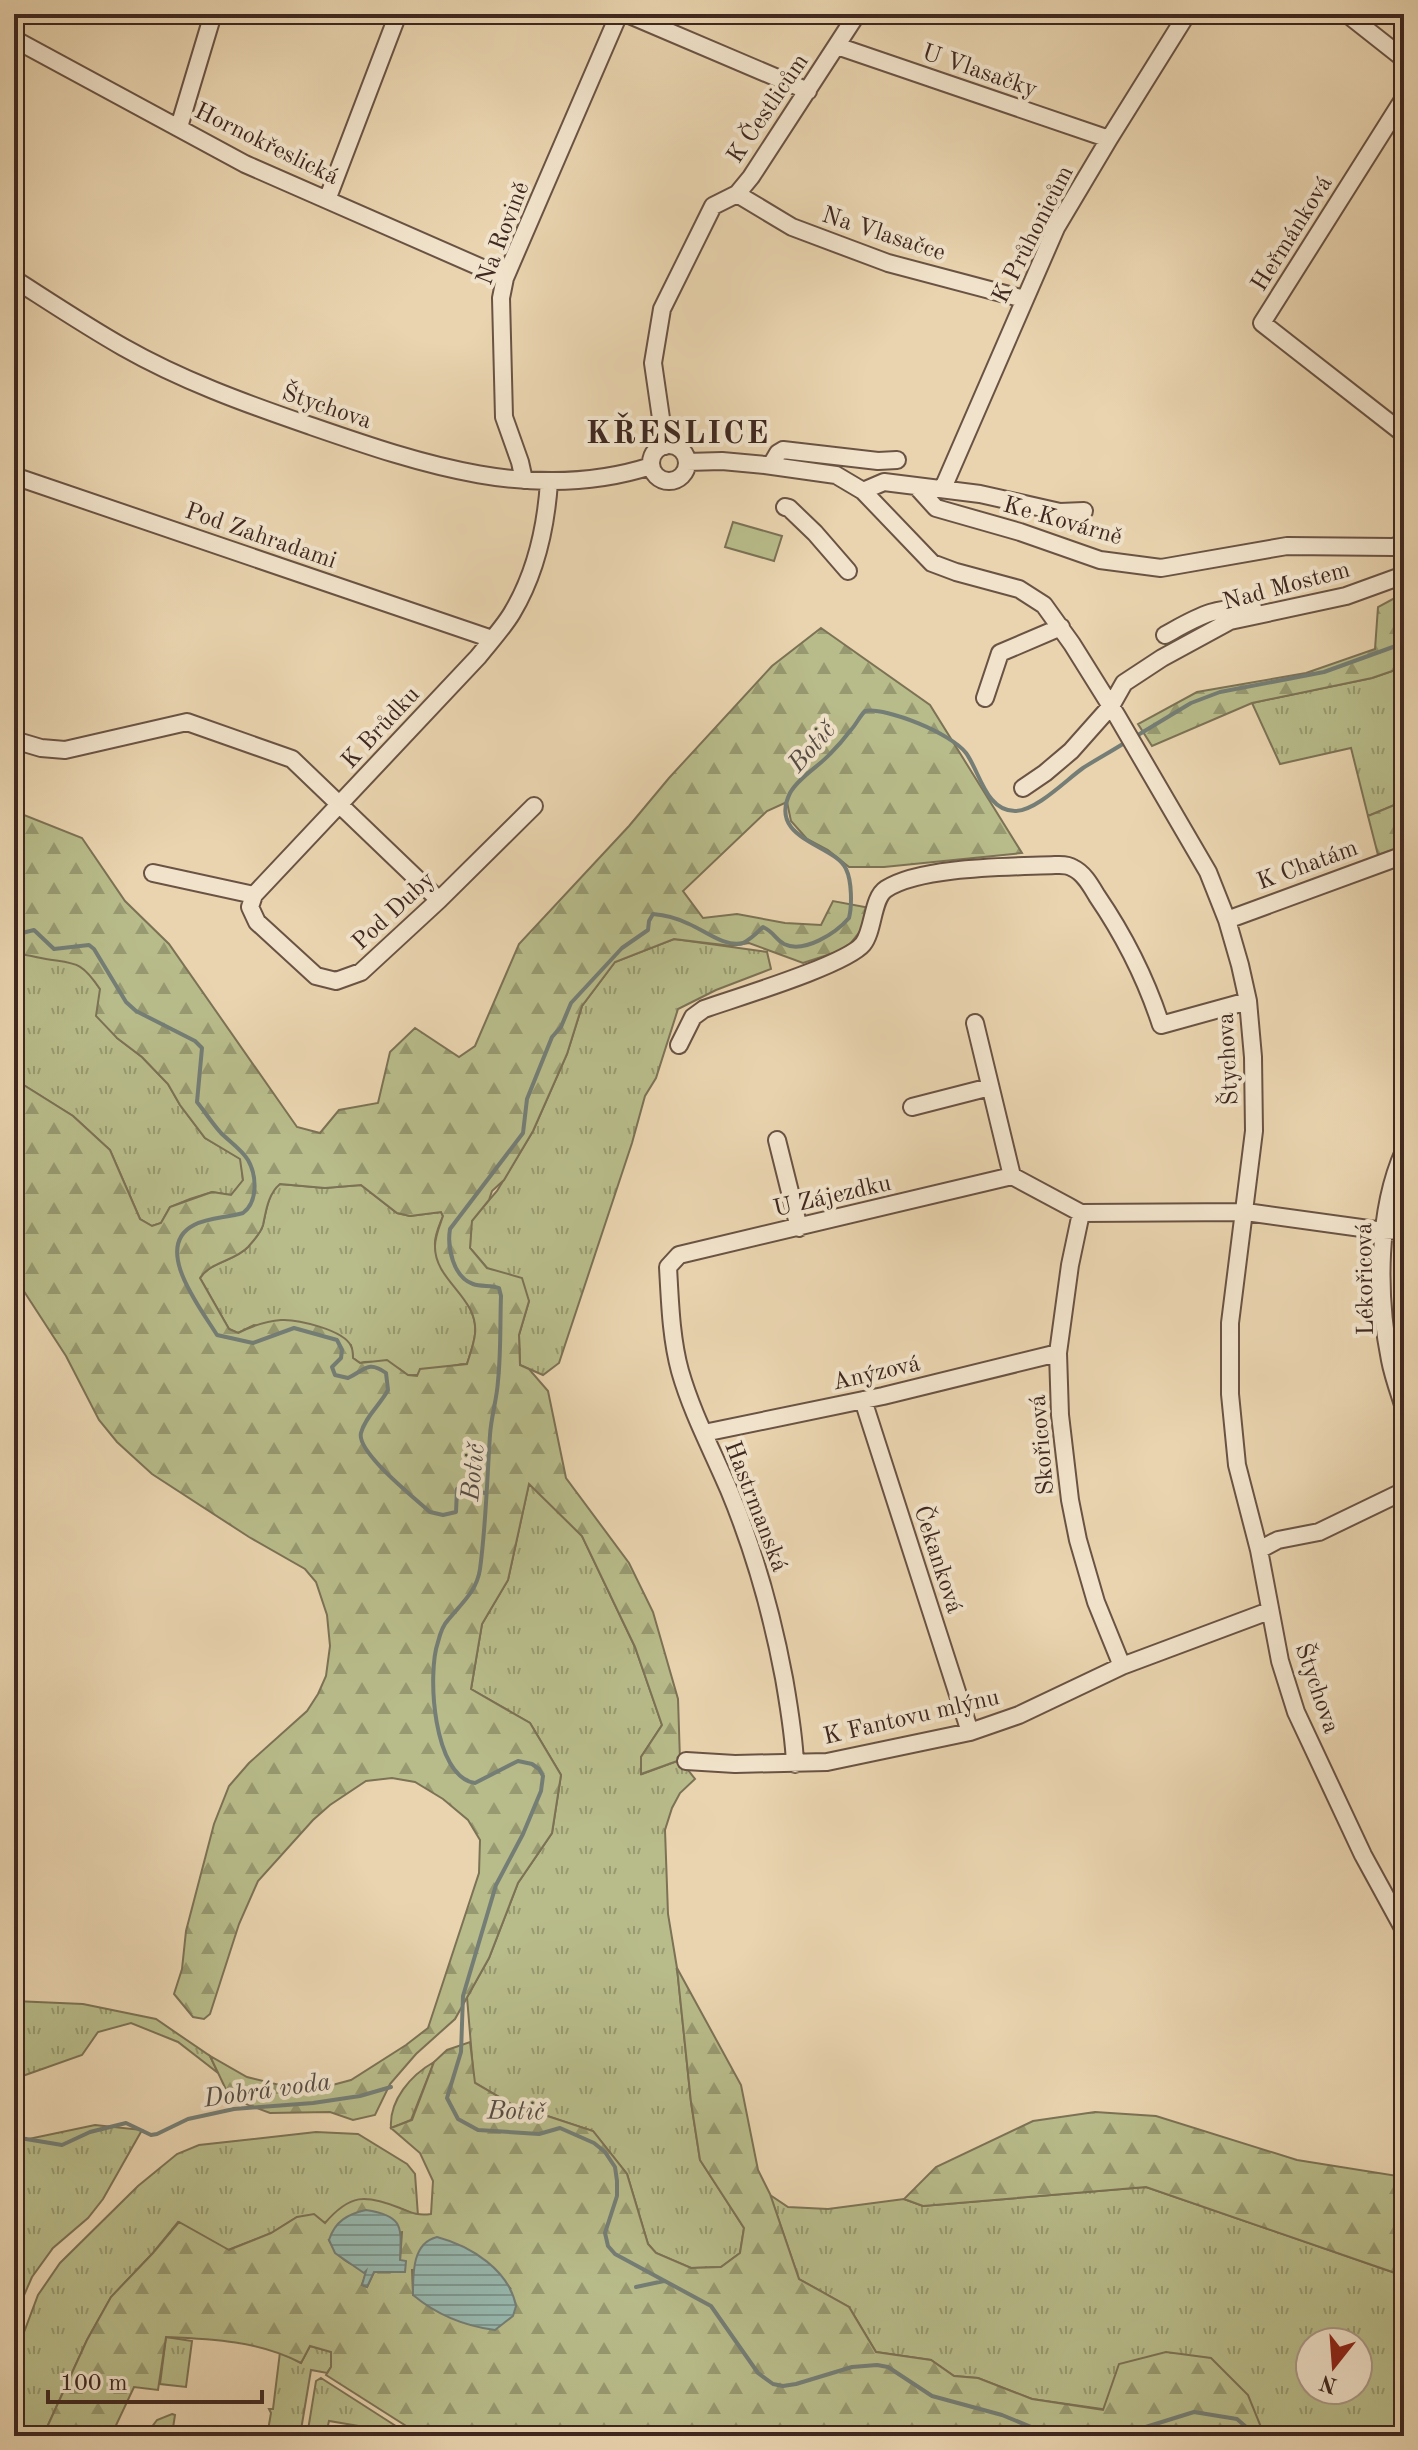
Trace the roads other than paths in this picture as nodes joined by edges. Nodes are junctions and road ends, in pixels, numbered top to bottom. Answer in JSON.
{"nodes":[{"id":1,"x":213,"y":14,"type":"edge"},
{"id":2,"x":398,"y":14,"type":"edge"},
{"id":3,"x":619,"y":14,"type":"edge"},
{"id":4,"x":627,"y":14,"type":"edge"},
{"id":5,"x":857,"y":14,"type":"edge"},
{"id":6,"x":1187,"y":14,"type":"edge"},
{"id":7,"x":1347,"y":14,"type":"edge"},
{"id":8,"x":14,"y":39,"type":"edge"},
{"id":9,"x":837,"y":46,"type":"junction"},
{"id":10,"x":1404,"y":59,"type":"edge"},
{"id":11,"x":808,"y":91,"type":"junction"},
{"id":12,"x":1404,"y":98,"type":"edge"},
{"id":13,"x":179,"y":127,"type":"junction"},
{"id":14,"x":1109,"y":139,"type":"junction"},
{"id":15,"x":737,"y":194,"type":"junction"},
{"id":16,"x":327,"y":200,"type":"junction"},
{"id":17,"x":505,"y":278,"type":"junction"},
{"id":18,"x":14,"y":279,"type":"edge"},
{"id":19,"x":1024,"y":299,"type":"junction"},
{"id":20,"x":1404,"y":434,"type":"edge"},
{"id":21,"x":665,"y":446,"type":"junction"},
{"id":22,"x":897,"y":460,"type":"dead end"},
{"id":23,"x":687,"y":462,"type":"junction"},
{"id":24,"x":771,"y":465,"type":"junction"},
{"id":25,"x":651,"y":466,"type":"junction"},
{"id":26,"x":14,"y":476,"type":"edge"},
{"id":27,"x":524,"y":480,"type":"junction"},
{"id":28,"x":549,"y":482,"type":"junction"},
{"id":29,"x":917,"y":487,"type":"junction"},
{"id":30,"x":943,"y":488,"type":"junction"},
{"id":31,"x":863,"y":491,"type":"junction"},
{"id":32,"x":785,"y":507,"type":"dead end"},
{"id":33,"x":1084,"y":511,"type":"dead end"},
{"id":34,"x":1404,"y":544,"type":"edge"},
{"id":35,"x":848,"y":571,"type":"dead end"},
{"id":36,"x":1404,"y":575,"type":"edge"},
{"id":37,"x":1267,"y":614,"type":"junction"},
{"id":38,"x":1061,"y":627,"type":"junction"},
{"id":39,"x":1165,"y":635,"type":"dead end"},
{"id":40,"x":492,"y":639,"type":"junction"},
{"id":41,"x":985,"y":698,"type":"dead end"},
{"id":42,"x":1114,"y":711,"type":"junction"},
{"id":43,"x":14,"y":740,"type":"edge"},
{"id":44,"x":1023,"y":788,"type":"dead end"},
{"id":45,"x":341,"y":804,"type":"junction"},
{"id":46,"x":534,"y":806,"type":"dead end"},
{"id":47,"x":1404,"y":855,"type":"edge"},
{"id":48,"x":153,"y":873,"type":"dead end"},
{"id":49,"x":254,"y":895,"type":"junction"},
{"id":50,"x":439,"y":900,"type":"junction"},
{"id":51,"x":1227,"y":920,"type":"junction"},
{"id":52,"x":1248,"y":1001,"type":"junction"},
{"id":53,"x":975,"y":1023,"type":"dead end"},
{"id":54,"x":679,"y":1045,"type":"dead end"},
{"id":55,"x":990,"y":1087,"type":"junction"},
{"id":56,"x":912,"y":1107,"type":"dead end"},
{"id":57,"x":777,"y":1140,"type":"dead end"},
{"id":58,"x":1404,"y":1151,"type":"edge"},
{"id":59,"x":1012,"y":1176,"type":"junction"},
{"id":60,"x":1246,"y":1212,"type":"junction"},
{"id":61,"x":1081,"y":1213,"type":"junction"},
{"id":62,"x":799,"y":1228,"type":"junction"},
{"id":63,"x":1404,"y":1230,"type":"edge"},
{"id":64,"x":1383,"y":1231,"type":"junction"},
{"id":65,"x":668,"y":1267,"type":"joint"},
{"id":66,"x":1058,"y":1353,"type":"junction"},
{"id":67,"x":863,"y":1400,"type":"junction"},
{"id":68,"x":1404,"y":1408,"type":"edge"},
{"id":69,"x":704,"y":1433,"type":"junction"},
{"id":70,"x":1404,"y":1491,"type":"edge"},
{"id":71,"x":1259,"y":1550,"type":"junction"},
{"id":72,"x":1269,"y":1611,"type":"junction"},
{"id":73,"x":1122,"y":1666,"type":"junction"},
{"id":74,"x":970,"y":1732,"type":"junction"},
{"id":75,"x":686,"y":1761,"type":"dead end"},
{"id":76,"x":795,"y":1764,"type":"junction"},
{"id":77,"x":1404,"y":1930,"type":"edge"}],
"edges":[{"from":1,"to":13,"type":"street"},
{"from":2,"to":16,"type":"street"},
{"from":3,"to":17,"type":"street","name":"Na Rovině"},
{"from":4,"to":11,"type":"street"},
{"from":5,"to":9,"type":"street","name":"K Čestlicům"},
{"from":6,"to":14,"type":"street","name":"K Průhonicům"},
{"from":7,"to":10,"type":"street"},
{"from":8,"to":13,"type":"street","name":"Hornokřeslická"},
{"from":9,"to":11,"type":"street","name":"K Čestlicům"},
{"from":9,"to":14,"type":"street","name":"U Vlasačky"},
{"from":11,"to":15,"type":"street","name":"K Čestlicům"},
{"from":12,"to":20,"type":"street","name":"Heřmánková"},
{"from":13,"to":16,"type":"street","name":"Hornokřeslická"},
{"from":14,"to":19,"type":"street","name":"K Průhonicům"},
{"from":15,"to":19,"type":"street","name":"Na Vlasačce"},
{"from":15,"to":21,"type":"street","name":"K Čestlicům"},
{"from":16,"to":17,"type":"street","name":"Hornokřeslická"},
{"from":17,"to":27,"type":"street","name":"Na Rovině"},
{"from":18,"to":27,"type":"street","name":"Štychova"},
{"from":19,"to":30,"type":"street","name":"K Průhonicům"},
{"from":21,"to":23,"type":"street"},
{"from":21,"to":25,"type":"street"},
{"from":22,"to":24,"type":"street"},
{"from":23,"to":24,"type":"street","name":"Štychova"},
{"from":23,"to":25,"type":"street","name":"Štychova"},
{"from":24,"to":31,"type":"street","name":"Štychova"},
{"from":25,"to":28,"type":"street","name":"Štychova"},
{"from":26,"to":40,"type":"street","name":"Pod Zahradami"},
{"from":27,"to":28,"type":"street","name":"Štychova"},
{"from":28,"to":40,"type":"street","name":"K Brůdku"},
{"from":29,"to":30,"type":"street"},
{"from":29,"to":31,"type":"street"},
{"from":29,"to":34,"type":"street","name":"Ke Kovárně"},
{"from":30,"to":33,"type":"street"},
{"from":31,"to":38,"type":"street","name":"Štychova"},
{"from":32,"to":35,"type":"street"},
{"from":36,"to":37,"type":"street","name":"Nad Mostem"},
{"from":37,"to":39,"type":"street"},
{"from":37,"to":42,"type":"street","name":"Nad Mostem"},
{"from":38,"to":41,"type":"street"},
{"from":38,"to":42,"type":"street","name":"Štychova"},
{"from":40,"to":45,"type":"street","name":"K Brůdku"},
{"from":42,"to":44,"type":"street","name":"Nad Mostem"},
{"from":42,"to":51,"type":"street","name":"Štychova"},
{"from":43,"to":45,"type":"street"},
{"from":45,"to":49,"type":"street","name":"K Brůdku"},
{"from":45,"to":50,"type":"street"},
{"from":46,"to":50,"type":"street","name":"Pod Duby"},
{"from":47,"to":51,"type":"street","name":"K Chatám"},
{"from":48,"to":49,"type":"street"},
{"from":49,"to":50,"type":"street","name":"Pod Duby"},
{"from":51,"to":52,"type":"street","name":"Štychova"},
{"from":52,"to":54,"type":"street"},
{"from":52,"to":60,"type":"street","name":"Štychova"},
{"from":53,"to":55,"type":"street"},
{"from":55,"to":56,"type":"street"},
{"from":55,"to":59,"type":"street"},
{"from":57,"to":62,"type":"street"},
{"from":58,"to":64,"type":"street","name":"Lékořicová"},
{"from":59,"to":61,"type":"street"},
{"from":59,"to":62,"type":"street","name":"U Zájezdku"},
{"from":60,"to":61,"type":"street"},
{"from":60,"to":64,"type":"street"},
{"from":60,"to":71,"type":"street","name":"Štychova"},
{"from":61,"to":66,"type":"street","name":"Skořicová"},
{"from":62,"to":65,"type":"street","name":"U Zájezdku"},
{"from":63,"to":64,"type":"street"},
{"from":64,"to":68,"type":"street","name":"Lékořicová"},
{"from":65,"to":69,"type":"street","name":"Hastrmanská"},
{"from":66,"to":67,"type":"street","name":"Anýzová"},
{"from":66,"to":73,"type":"street","name":"Skořicová"},
{"from":67,"to":69,"type":"street","name":"Anýzová"},
{"from":67,"to":74,"type":"street","name":"Čekanková"},
{"from":69,"to":76,"type":"street","name":"Hastrmanská"},
{"from":70,"to":71,"type":"street"},
{"from":71,"to":72,"type":"street","name":"Štychova"},
{"from":72,"to":73,"type":"street","name":"K Fantovu mlýnu"},
{"from":72,"to":77,"type":"street","name":"Štychova"},
{"from":73,"to":74,"type":"street","name":"K Fantovu mlýnu"},
{"from":74,"to":76,"type":"street","name":"K Fantovu mlýnu"},
{"from":75,"to":76,"type":"street","name":"K Fantovu mlýnu"}]}
